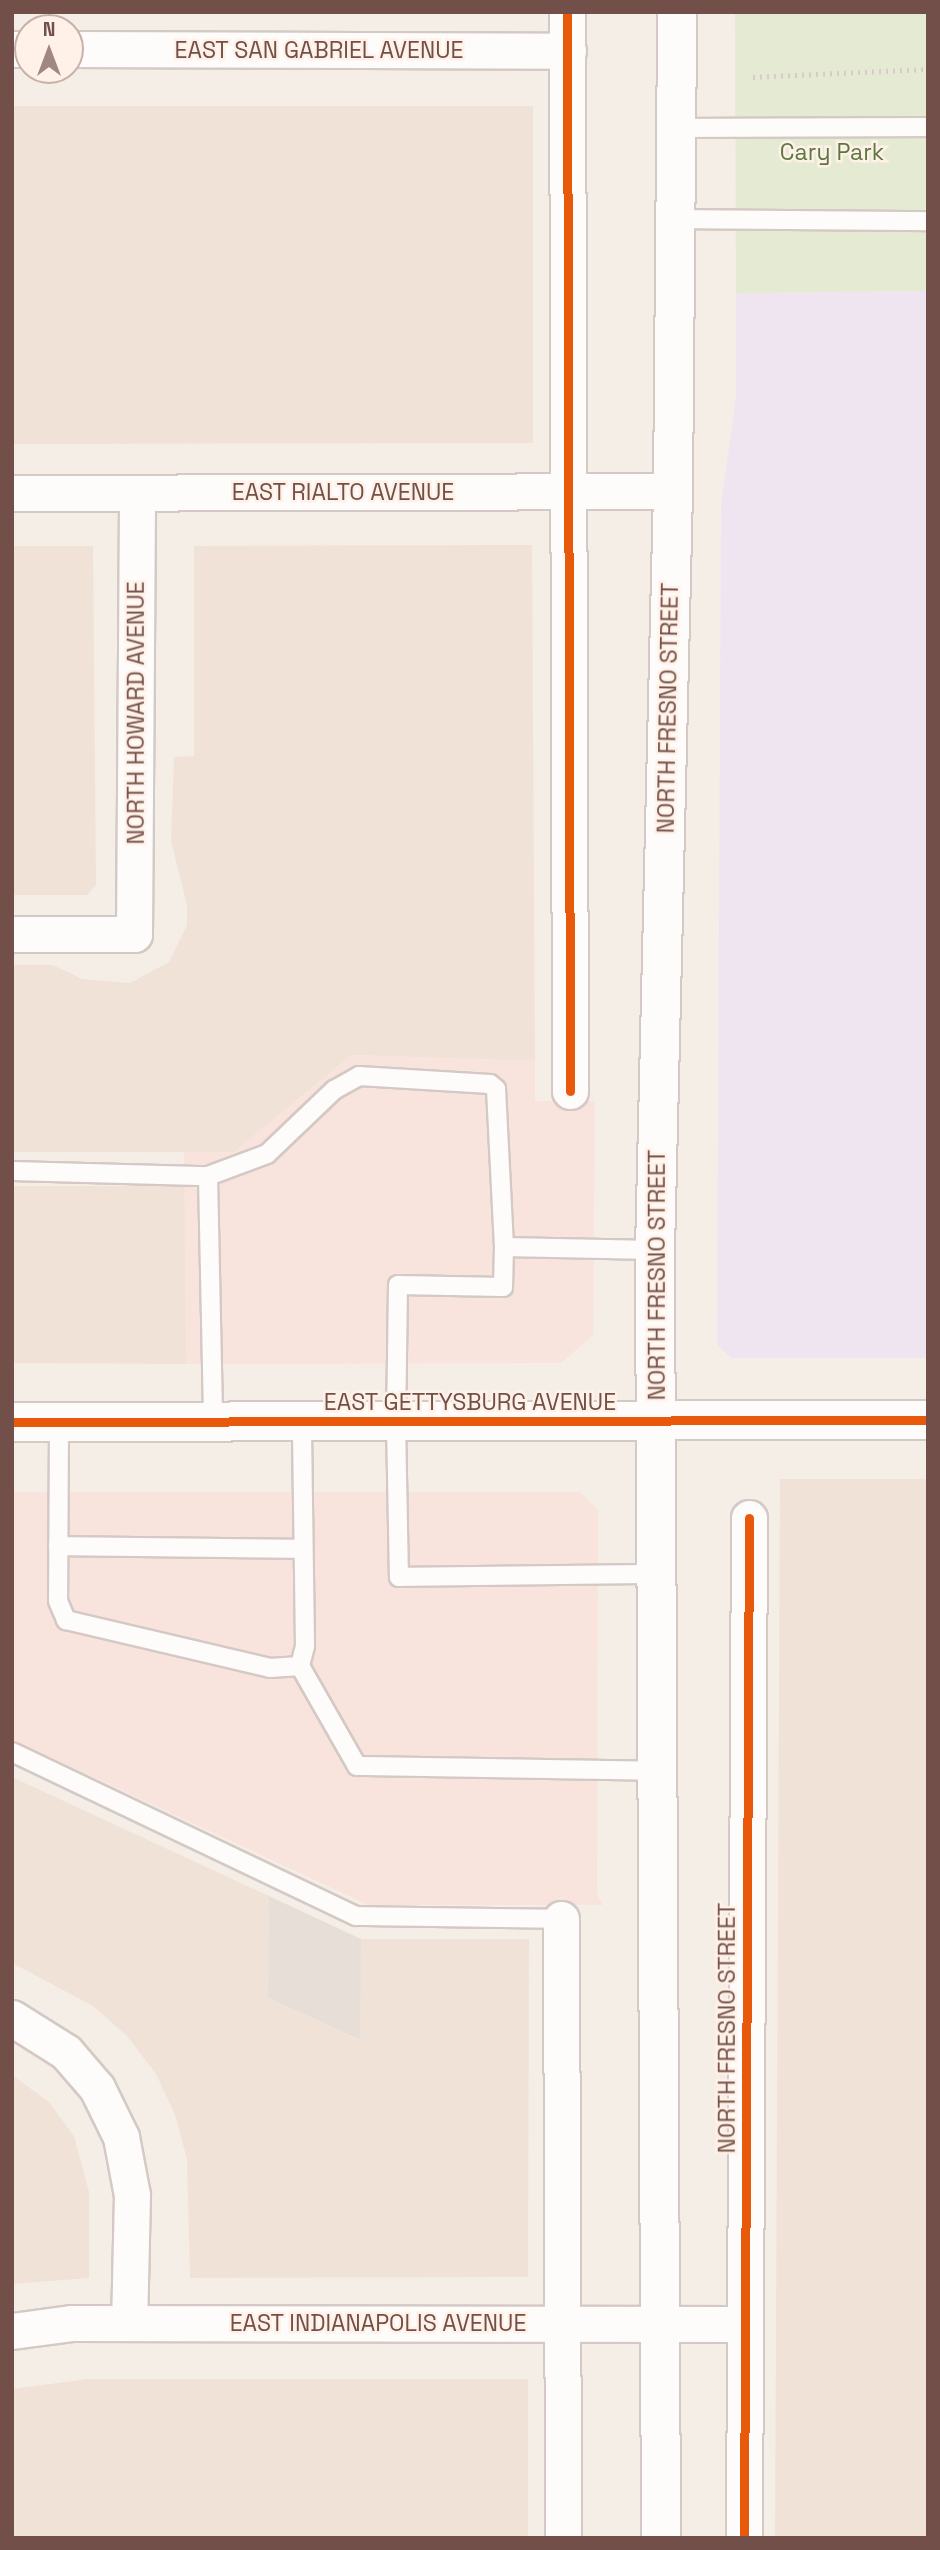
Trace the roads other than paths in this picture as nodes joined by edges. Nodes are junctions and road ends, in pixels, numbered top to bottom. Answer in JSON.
{"nodes":[{"id":1,"x":568,"y":12,"type":"edge"},
{"id":2,"x":677,"y":12,"type":"edge"},
{"id":3,"x":84,"y":49,"type":"edge"},
{"id":4,"x":568,"y":51,"type":"junction"},
{"id":5,"x":928,"y":127,"type":"edge"},
{"id":6,"x":677,"y":128,"type":"junction"},
{"id":7,"x":676,"y":219,"type":"junction"},
{"id":8,"x":928,"y":221,"type":"edge"},
{"id":9,"x":569,"y":491,"type":"junction"},
{"id":10,"x":673,"y":492,"type":"junction"},
{"id":11,"x":12,"y":493,"type":"edge"},
{"id":12,"x":137,"y":493,"type":"junction"},
{"id":13,"x":12,"y":934,"type":"edge"},
{"id":14,"x":569,"y":1091,"type":"dead end"},
{"id":15,"x":12,"y":1171,"type":"edge"},
{"id":16,"x":208,"y":1176,"type":"junction"},
{"id":17,"x":504,"y":1247,"type":"junction"},
{"id":18,"x":655,"y":1250,"type":"junction"},
{"id":19,"x":928,"y":1420,"type":"edge"},
{"id":20,"x":302,"y":1421,"type":"junction"},
{"id":21,"x":656,"y":1421,"type":"junction"},
{"id":22,"x":12,"y":1422,"type":"edge"},
{"id":23,"x":59,"y":1422,"type":"junction"},
{"id":24,"x":213,"y":1422,"type":"junction"},
{"id":25,"x":396,"y":1423,"type":"junction"},
{"id":26,"x":749,"y":1518,"type":"dead end"},
{"id":27,"x":58,"y":1546,"type":"junction"},
{"id":28,"x":303,"y":1549,"type":"junction"},
{"id":29,"x":658,"y":1574,"type":"junction"},
{"id":30,"x":300,"y":1667,"type":"junction"},
{"id":31,"x":12,"y":1752,"type":"edge"},
{"id":32,"x":660,"y":1770,"type":"junction"},
{"id":33,"x":561,"y":1919,"type":"joint"},
{"id":34,"x":12,"y":2018,"type":"edge"},
{"id":35,"x":130,"y":2323,"type":"junction"},
{"id":36,"x":563,"y":2323,"type":"junction"},
{"id":37,"x":663,"y":2324,"type":"junction"},
{"id":38,"x":744,"y":2324,"type":"junction"},
{"id":39,"x":12,"y":2331,"type":"edge"},
{"id":40,"x":563,"y":2538,"type":"edge"},
{"id":41,"x":661,"y":2538,"type":"edge"},
{"id":42,"x":744,"y":2538,"type":"edge"}],
"edges":[{"from":1,"to":4,"type":"street"},
{"from":2,"to":6,"type":"main road","name":"NORTH FRESNO STREET"},
{"from":3,"to":4,"type":"street","name":"EAST SAN GABRIEL AVENUE"},
{"from":4,"to":9,"type":"street"},
{"from":5,"to":6,"type":"lane"},
{"from":6,"to":7,"type":"main road","name":"NORTH FRESNO STREET"},
{"from":7,"to":8,"type":"lane"},
{"from":7,"to":10,"type":"main road","name":"NORTH FRESNO STREET"},
{"from":9,"to":10,"type":"street","name":"EAST RIALTO AVENUE"},
{"from":9,"to":12,"type":"street","name":"EAST RIALTO AVENUE"},
{"from":9,"to":14,"type":"street"},
{"from":10,"to":18,"type":"main road","name":"NORTH FRESNO STREET"},
{"from":11,"to":12,"type":"street","name":"EAST RIALTO AVENUE"},
{"from":12,"to":13,"type":"street","name":"NORTH HOWARD AVENUE"},
{"from":15,"to":16,"type":"lane"},
{"from":16,"to":17,"type":"lane"},
{"from":16,"to":24,"type":"lane"},
{"from":17,"to":18,"type":"lane"},
{"from":17,"to":25,"type":"lane"},
{"from":18,"to":21,"type":"main road","name":"NORTH FRESNO STREET"},
{"from":19,"to":21,"type":"main road","name":"EAST GETTYSBURG AVENUE"},
{"from":20,"to":24,"type":"main road","name":"EAST GETTYSBURG AVENUE"},
{"from":20,"to":25,"type":"main road","name":"EAST GETTYSBURG AVENUE"},
{"from":20,"to":28,"type":"lane"},
{"from":21,"to":25,"type":"main road","name":"EAST GETTYSBURG AVENUE"},
{"from":21,"to":29,"type":"main road","name":"NORTH FRESNO STREET"},
{"from":22,"to":23,"type":"main road","name":"EAST GETTYSBURG AVENUE"},
{"from":23,"to":24,"type":"main road","name":"EAST GETTYSBURG AVENUE"},
{"from":23,"to":27,"type":"lane"},
{"from":25,"to":29,"type":"lane"},
{"from":26,"to":38,"type":"street","name":"NORTH FRESNO STREET"},
{"from":27,"to":28,"type":"lane"},
{"from":27,"to":30,"type":"lane"},
{"from":28,"to":30,"type":"lane"},
{"from":29,"to":32,"type":"main road","name":"NORTH FRESNO STREET"},
{"from":30,"to":32,"type":"lane"},
{"from":31,"to":33,"type":"lane"},
{"from":32,"to":37,"type":"main road","name":"NORTH FRESNO STREET"},
{"from":33,"to":36,"type":"street"},
{"from":34,"to":35,"type":"street"},
{"from":35,"to":36,"type":"street","name":"EAST INDIANAPOLIS AVENUE"},
{"from":35,"to":39,"type":"street","name":"EAST INDIANAPOLIS AVENUE"},
{"from":36,"to":37,"type":"street","name":"EAST INDIANAPOLIS AVENUE"},
{"from":36,"to":40,"type":"street"},
{"from":37,"to":38,"type":"street","name":"EAST INDIANAPOLIS AVENUE"},
{"from":37,"to":41,"type":"main road","name":"NORTH FRESNO STREET"},
{"from":38,"to":42,"type":"street","name":"NORTH FRESNO STREET"}]}
